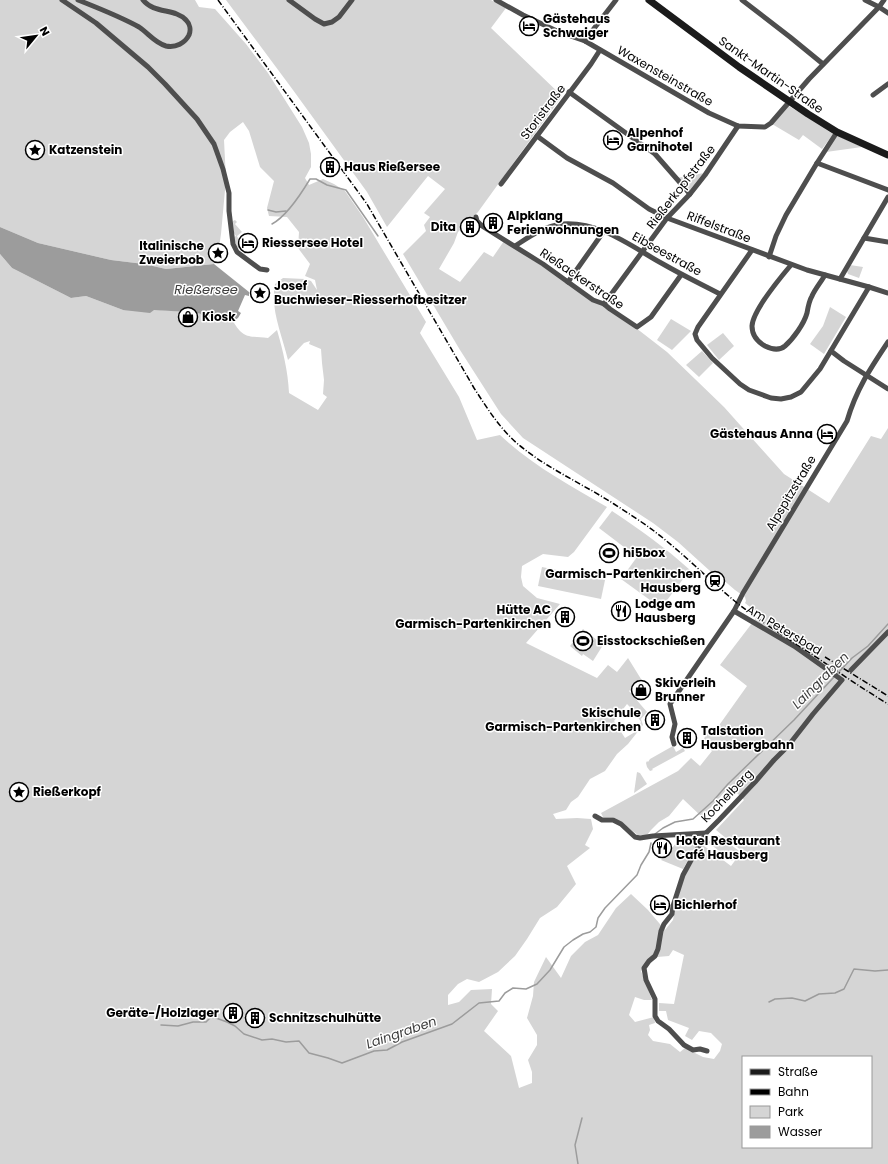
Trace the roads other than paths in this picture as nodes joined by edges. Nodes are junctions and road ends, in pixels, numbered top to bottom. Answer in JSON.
{"nodes":[{"id":1,"x":62,"y":0,"type":"edge"},
{"id":2,"x":78,"y":0,"type":"edge"},
{"id":3,"x":143,"y":0,"type":"edge"},
{"id":4,"x":289,"y":0,"type":"edge"},
{"id":5,"x":352,"y":0,"type":"edge"},
{"id":6,"x":496,"y":0,"type":"edge"},
{"id":7,"x":616,"y":0,"type":"edge"},
{"id":8,"x":650,"y":0,"type":"edge"},
{"id":9,"x":742,"y":0,"type":"edge"},
{"id":10,"x":865,"y":0,"type":"edge"},
{"id":11,"x":884,"y":0,"type":"edge"},
{"id":12,"x":879,"y":7,"type":"junction"},
{"id":13,"x":888,"y":13,"type":"edge"},
{"id":14,"x":585,"y":42,"type":"junction"},
{"id":15,"x":600,"y":50,"type":"junction"},
{"id":16,"x":823,"y":64,"type":"junction"},
{"id":17,"x":888,"y":84,"type":"edge"},
{"id":18,"x":569,"y":92,"type":"junction"},
{"id":19,"x":874,"y":95,"type":"dead end"},
{"id":20,"x":789,"y":102,"type":"junction"},
{"id":21,"x":738,"y":126,"type":"junction"},
{"id":22,"x":837,"y":132,"type":"junction"},
{"id":23,"x":537,"y":136,"type":"junction"},
{"id":24,"x":888,"y":155,"type":"edge"},
{"id":25,"x":817,"y":162,"type":"junction"},
{"id":26,"x":501,"y":184,"type":"dead end"},
{"id":27,"x":888,"y":190,"type":"edge"},
{"id":28,"x":690,"y":194,"type":"junction"},
{"id":29,"x":888,"y":197,"type":"edge"},
{"id":30,"x":667,"y":218,"type":"junction"},
{"id":31,"x":476,"y":219,"type":"dead end"},
{"id":32,"x":604,"y":231,"type":"junction"},
{"id":33,"x":864,"y":238,"type":"junction"},
{"id":34,"x":888,"y":242,"type":"edge"},
{"id":35,"x":515,"y":246,"type":"junction"},
{"id":36,"x":752,"y":250,"type":"junction"},
{"id":37,"x":643,"y":253,"type":"junction"},
{"id":38,"x":769,"y":257,"type":"junction"},
{"id":39,"x":790,"y":265,"type":"junction"},
{"id":40,"x":267,"y":270,"type":"dead end"},
{"id":41,"x":682,"y":275,"type":"junction"},
{"id":42,"x":825,"y":276,"type":"junction"},
{"id":43,"x":840,"y":279,"type":"junction"},
{"id":44,"x":568,"y":282,"type":"junction"},
{"id":45,"x":869,"y":287,"type":"junction"},
{"id":46,"x":888,"y":293,"type":"edge"},
{"id":47,"x":720,"y":294,"type":"junction"},
{"id":48,"x":604,"y":304,"type":"junction"},
{"id":49,"x":888,"y":342,"type":"edge"},
{"id":50,"x":831,"y":351,"type":"junction"},
{"id":51,"x":866,"y":375,"type":"junction"},
{"id":52,"x":888,"y":390,"type":"edge"},
{"id":53,"x":734,"y":611,"type":"junction"},
{"id":54,"x":888,"y":632,"type":"edge"},
{"id":55,"x":851,"y":670,"type":"dead end"},
{"id":56,"x":838,"y":677,"type":"joint"},
{"id":57,"x":674,"y":744,"type":"dead end"},
{"id":58,"x":595,"y":816,"type":"dead end"},
{"id":59,"x":706,"y":833,"type":"junction"},
{"id":60,"x":707,"y":1051,"type":"dead end"}],
"edges":[{"from":1,"to":40,"type":"street"},
{"from":2,"to":3,"type":"street"},
{"from":4,"to":5,"type":"street"},
{"from":6,"to":14,"type":"street","name":"Waxensteinstraße"},
{"from":7,"to":14,"type":"street"},
{"from":8,"to":20,"type":"main road","name":"Sankt-Martin-Straße"},
{"from":9,"to":16,"type":"street"},
{"from":10,"to":12,"type":"street"},
{"from":11,"to":12,"type":"street"},
{"from":12,"to":13,"type":"street"},
{"from":12,"to":16,"type":"street"},
{"from":14,"to":15,"type":"street","name":"Waxensteinstraße"},
{"from":15,"to":18,"type":"street","name":"Storistraße"},
{"from":15,"to":21,"type":"street","name":"Waxensteinstraße"},
{"from":16,"to":20,"type":"street"},
{"from":17,"to":19,"type":"street"},
{"from":18,"to":23,"type":"street","name":"Storistraße"},
{"from":18,"to":28,"type":"street"},
{"from":20,"to":21,"type":"street"},
{"from":20,"to":22,"type":"main road","name":"Sankt-Martin-Straße"},
{"from":21,"to":28,"type":"street","name":"Rießerkopfstraße"},
{"from":22,"to":24,"type":"main road","name":"Sankt-Martin-Straße"},
{"from":22,"to":25,"type":"street"},
{"from":23,"to":26,"type":"street","name":"Storistraße"},
{"from":23,"to":30,"type":"street","name":"Riffelstraße"},
{"from":25,"to":27,"type":"street"},
{"from":25,"to":38,"type":"street"},
{"from":28,"to":30,"type":"street","name":"Rießerkopfstraße"},
{"from":29,"to":33,"type":"street"},
{"from":30,"to":36,"type":"street","name":"Riffelstraße"},
{"from":30,"to":37,"type":"street","name":"Rießerkopfstraße"},
{"from":31,"to":35,"type":"street","name":"Rießackerstraße"},
{"from":32,"to":35,"type":"street","name":"Eibseestraße"},
{"from":32,"to":37,"type":"street","name":"Eibseestraße"},
{"from":32,"to":44,"type":"street"},
{"from":33,"to":34,"type":"street"},
{"from":33,"to":43,"type":"street"},
{"from":35,"to":44,"type":"street","name":"Rießackerstraße"},
{"from":36,"to":38,"type":"street","name":"Riffelstraße"},
{"from":36,"to":47,"type":"street"},
{"from":37,"to":41,"type":"street","name":"Eibseestraße"},
{"from":37,"to":48,"type":"street","name":"Rießerkopfstraße"},
{"from":38,"to":39,"type":"street","name":"Riffelstraße"},
{"from":39,"to":42,"type":"street","name":"Riffelstraße"},
{"from":39,"to":42,"type":"street"},
{"from":41,"to":47,"type":"street","name":"Eibseestraße"},
{"from":41,"to":48,"type":"street","name":"Rießackerstraße"},
{"from":42,"to":43,"type":"street","name":"Riffelstraße"},
{"from":43,"to":45,"type":"street","name":"Riffelstraße"},
{"from":44,"to":48,"type":"street","name":"Rießackerstraße"},
{"from":45,"to":46,"type":"street","name":"Riffelstraße"},
{"from":45,"to":50,"type":"street"},
{"from":47,"to":50,"type":"street"},
{"from":49,"to":51,"type":"street","name":"Alpspitzstraße"},
{"from":50,"to":51,"type":"street"},
{"from":51,"to":52,"type":"street"},
{"from":51,"to":53,"type":"street","name":"Alpspitzstraße"},
{"from":53,"to":56,"type":"street","name":"Am Petersbad"},
{"from":53,"to":57,"type":"street","name":"Alpspitzstraße"},
{"from":54,"to":55,"type":"street"},
{"from":56,"to":59,"type":"street","name":"Kochelberg"},
{"from":58,"to":59,"type":"street"},
{"from":59,"to":60,"type":"street","name":"Kochelberg"}]}
